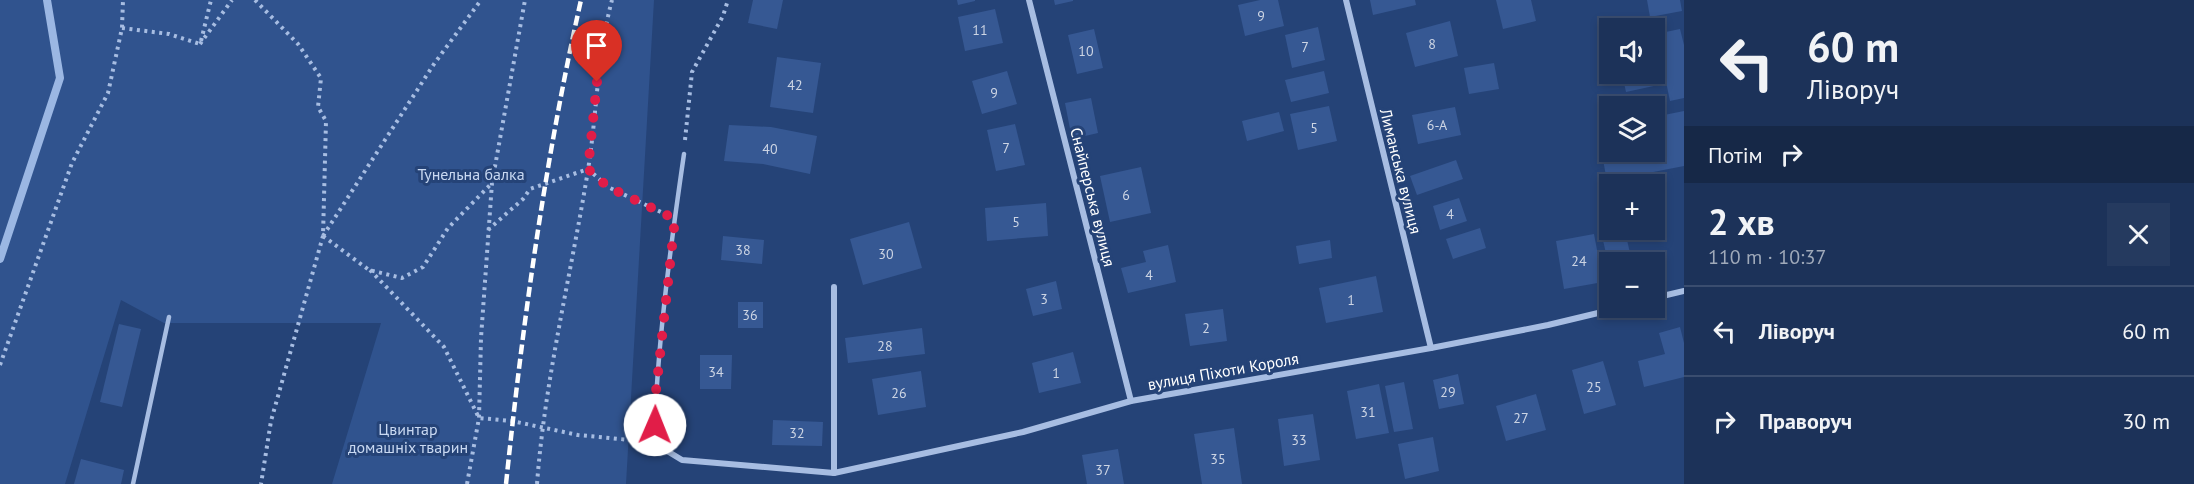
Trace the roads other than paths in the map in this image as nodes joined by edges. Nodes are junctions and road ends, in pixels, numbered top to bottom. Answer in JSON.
{"nodes":[{"id":1,"x":1029,"y":0,"type":"edge"},
{"id":2,"x":1346,"y":0,"type":"edge"},
{"id":3,"x":684,"y":154,"type":"road end"},
{"id":4,"x":834,"y":287,"type":"dead end"},
{"id":5,"x":1684,"y":291,"type":"edge"},
{"id":6,"x":1665,"y":295,"type":"edge"},
{"id":7,"x":1599,"y":313,"type":"edge"},
{"id":8,"x":169,"y":317,"type":"dead end"},
{"id":9,"x":1431,"y":348,"type":"junction"},
{"id":10,"x":1131,"y":401,"type":"junction"},
{"id":11,"x":654,"y":443,"type":"joint"},
{"id":12,"x":834,"y":472,"type":"junction"},
{"id":13,"x":133,"y":484,"type":"edge"}],
"edges":[{"from":1,"to":10,"type":"street","name":"Снайперська вулиця"},
{"from":2,"to":9,"type":"street","name":"Лиманська вулиця"},
{"from":3,"to":11,"type":"lane"},
{"from":4,"to":12,"type":"street"},
{"from":5,"to":6,"type":"street"},
{"from":7,"to":9,"type":"street","name":"вулиця Піхоти Короля"},
{"from":8,"to":13,"type":"lane"},
{"from":9,"to":10,"type":"street","name":"вулиця Піхоти Короля"},
{"from":10,"to":12,"type":"street","name":"вулиця Піхоти Короля"},
{"from":11,"to":12,"type":"street","name":"вулиця Піхоти Короля"}]}
